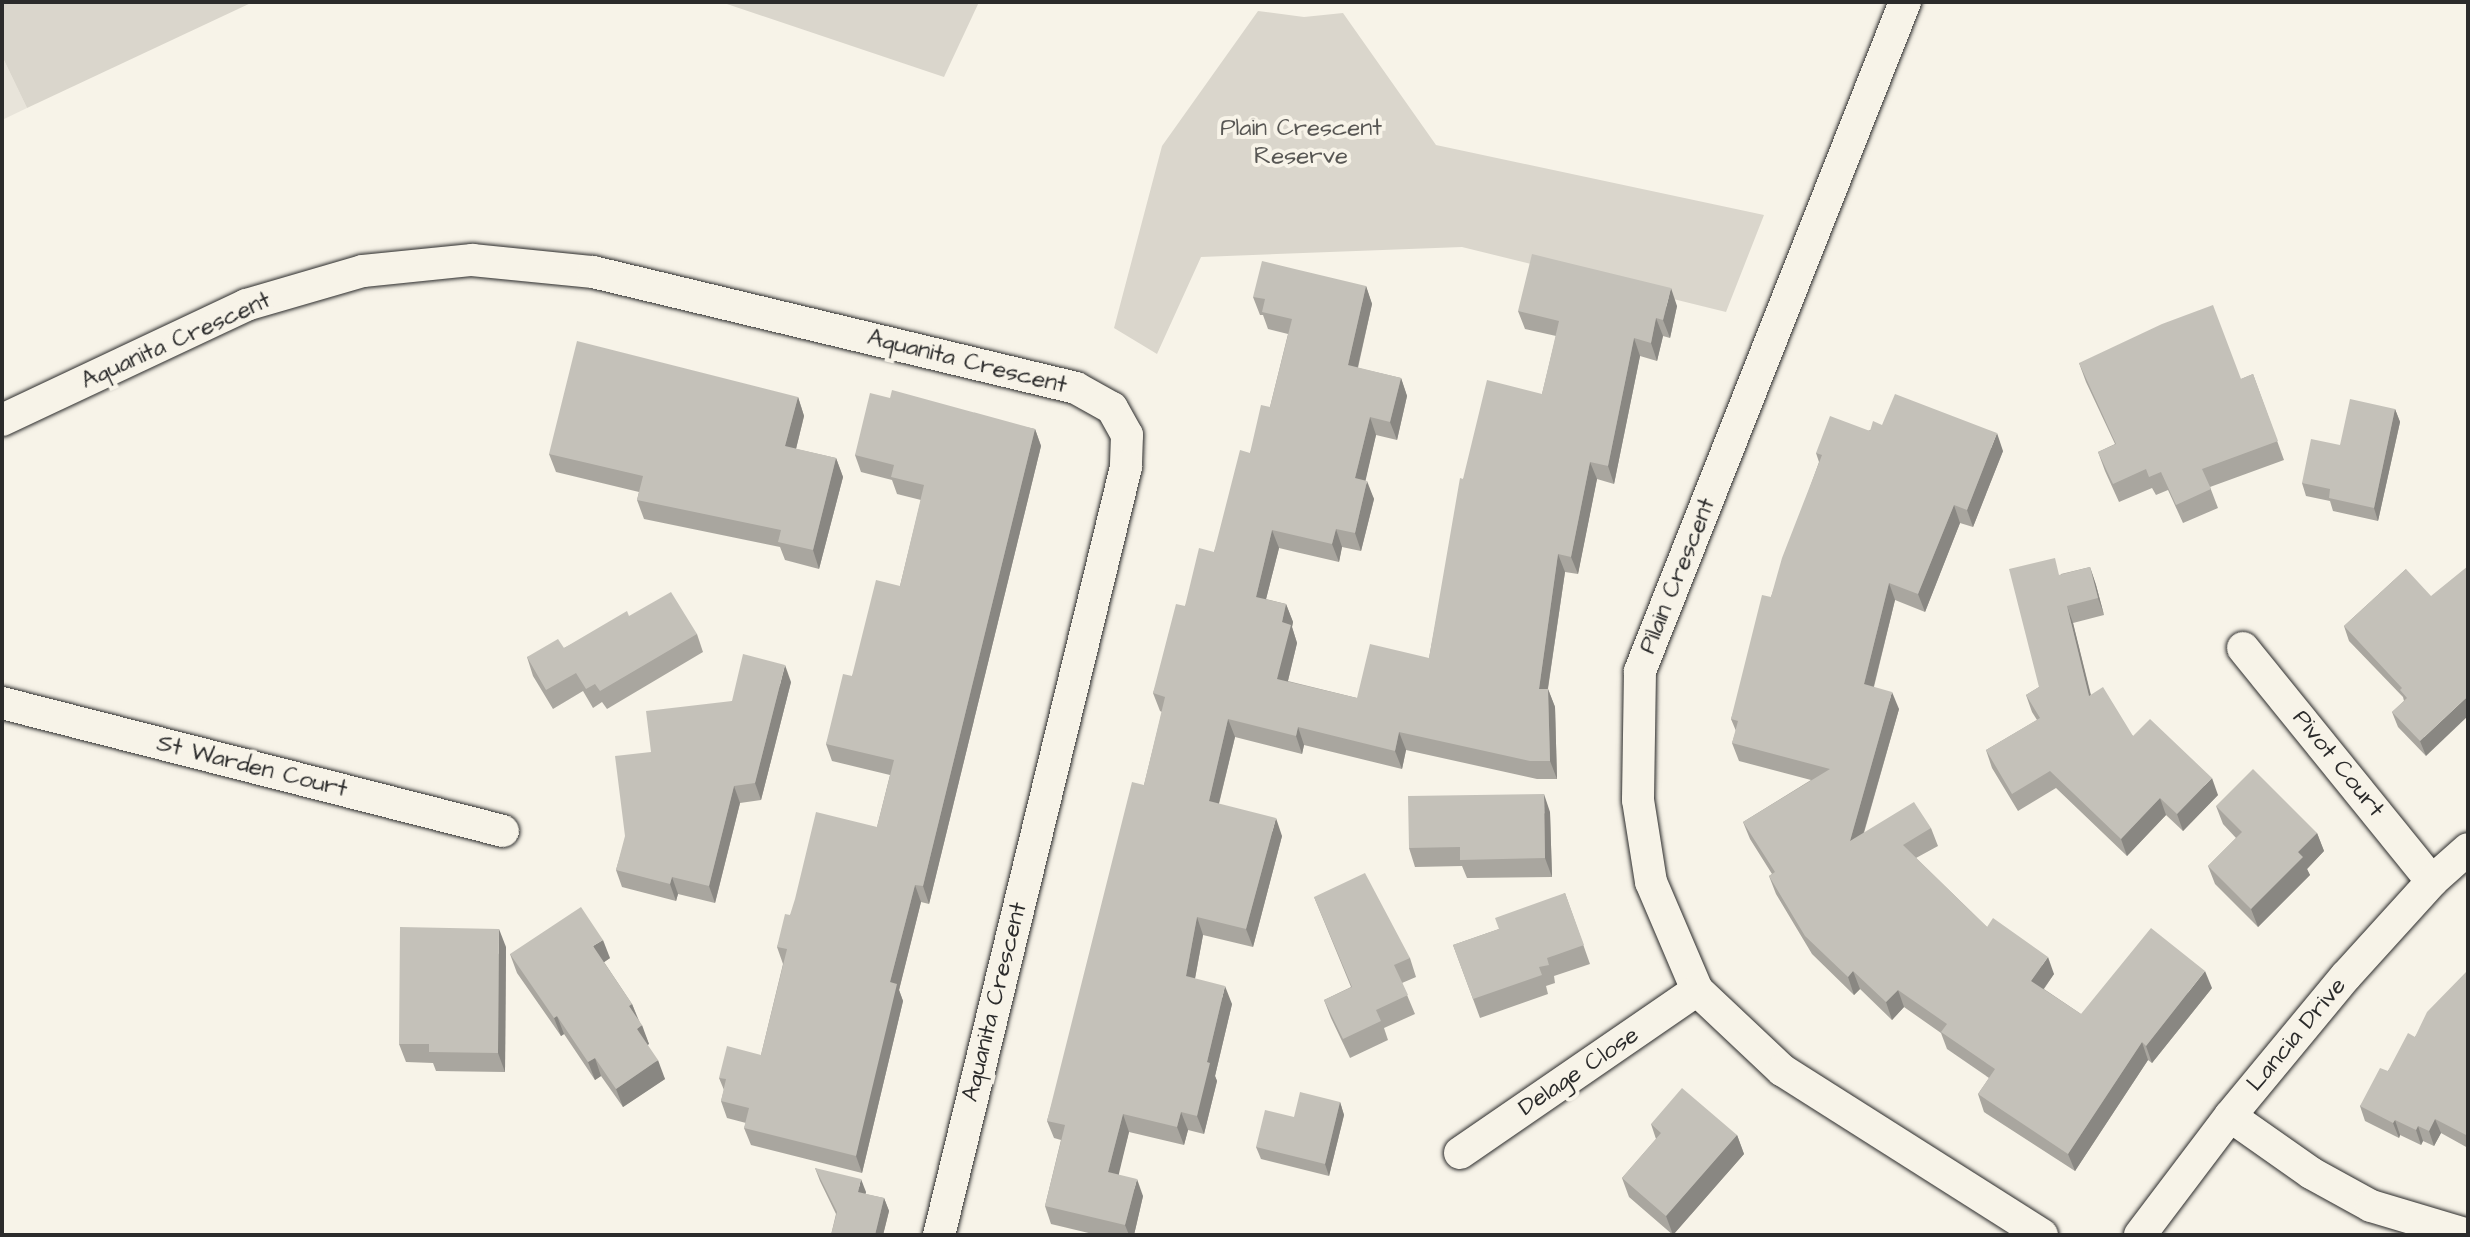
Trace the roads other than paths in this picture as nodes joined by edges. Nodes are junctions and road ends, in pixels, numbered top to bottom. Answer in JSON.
{"nodes":[{"id":1,"x":1905,"y":2,"type":"edge"},
{"id":2,"x":2,"y":420,"type":"edge"},
{"id":3,"x":2243,"y":648,"type":"dead end"},
{"id":4,"x":2,"y":703,"type":"edge"},
{"id":5,"x":503,"y":831,"type":"dead end"},
{"id":6,"x":2468,"y":849,"type":"edge"},
{"id":7,"x":2432,"y":881,"type":"junction"},
{"id":8,"x":1697,"y":990,"type":"junction"},
{"id":9,"x":2230,"y":1116,"type":"junction"},
{"id":10,"x":1460,"y":1153,"type":"dead end"},
{"id":11,"x":939,"y":1235,"type":"edge"},
{"id":12,"x":2042,"y":1235,"type":"edge"},
{"id":13,"x":2140,"y":1235,"type":"edge"},
{"id":14,"x":2468,"y":1235,"type":"edge"}],
"edges":[{"from":1,"to":8,"type":"street","name":"Pilain Crescent"},
{"from":2,"to":11,"type":"street","name":"Aquanita Crescent"},
{"from":3,"to":7,"type":"street","name":"Pivot Court"},
{"from":4,"to":5,"type":"street","name":"St Warden Court"},
{"from":6,"to":7,"type":"street","name":"Lancia Drive"},
{"from":7,"to":9,"type":"street","name":"Lancia Drive"},
{"from":8,"to":10,"type":"street","name":"Delage Close"},
{"from":8,"to":12,"type":"street","name":"Pilain Crescent"},
{"from":9,"to":13,"type":"street","name":"Lancia Drive"},
{"from":9,"to":14,"type":"street"}]}
